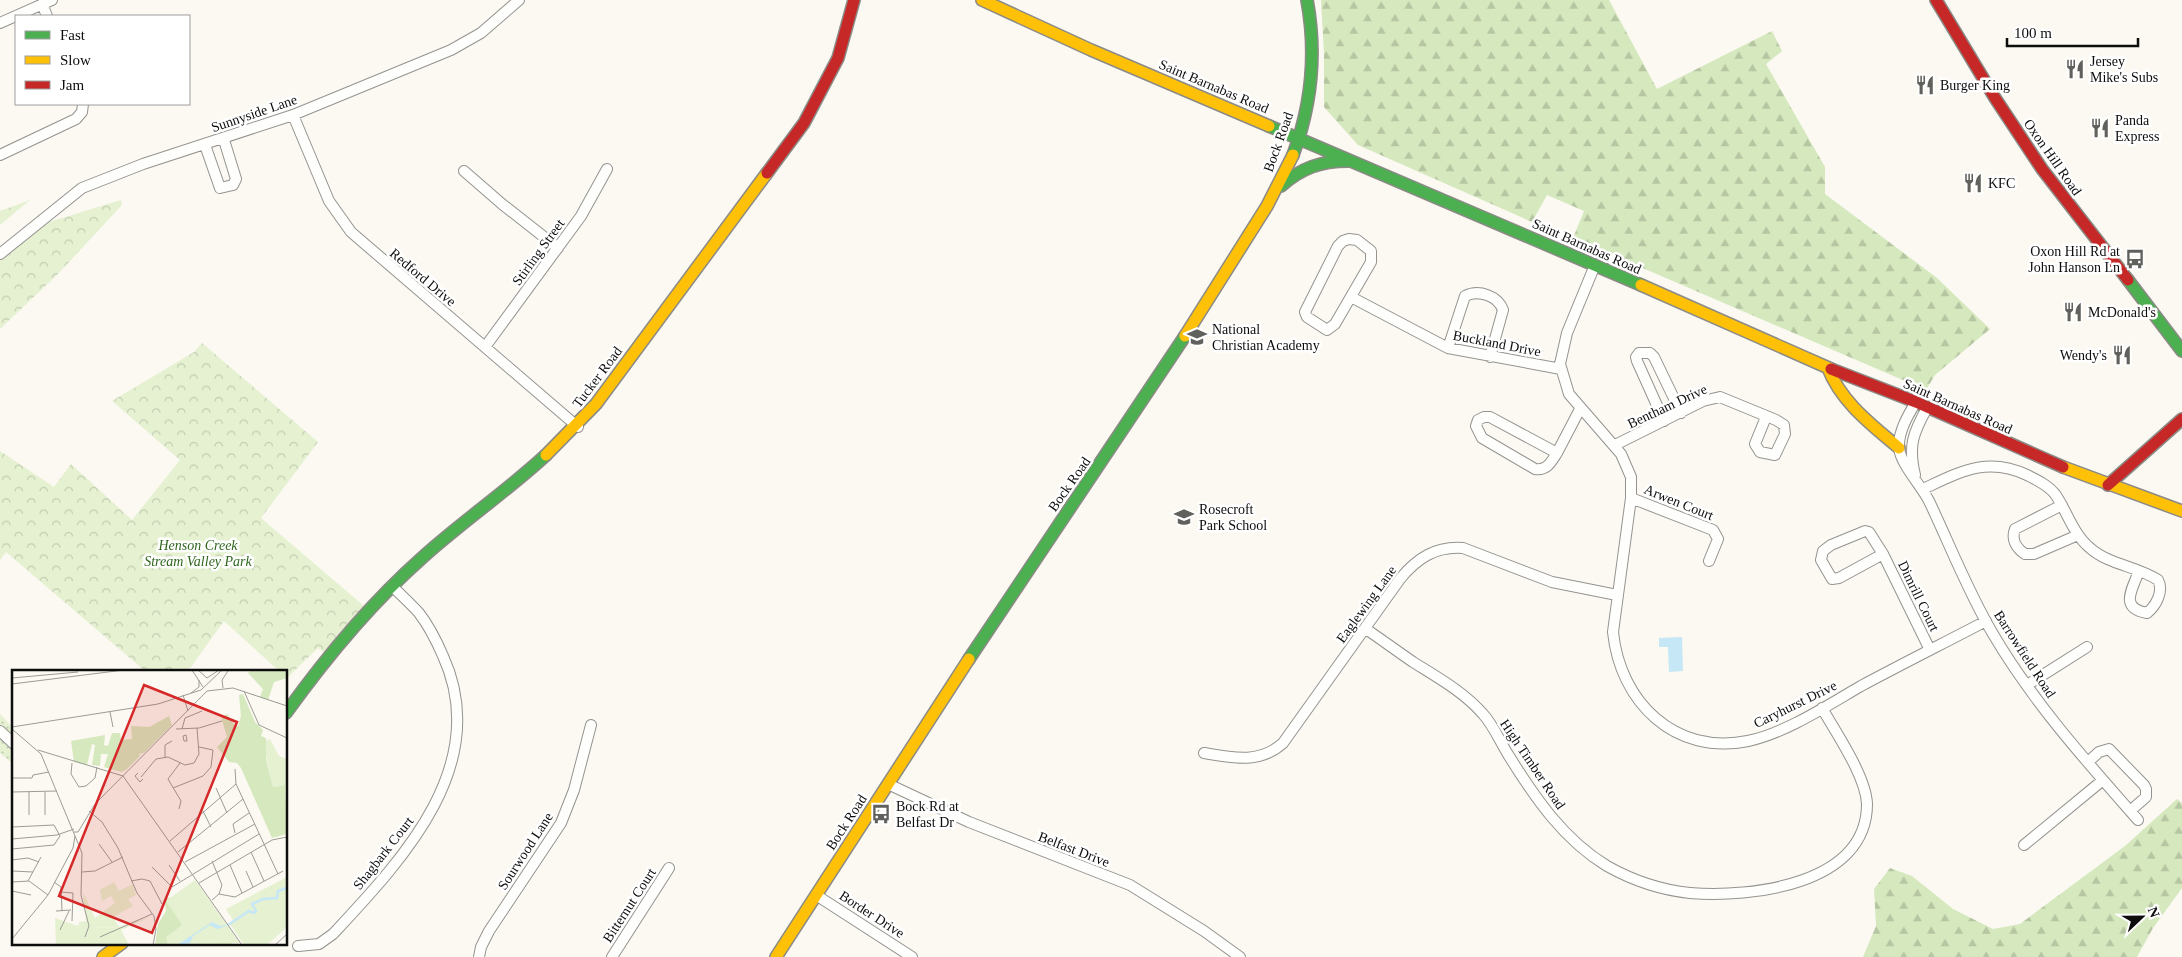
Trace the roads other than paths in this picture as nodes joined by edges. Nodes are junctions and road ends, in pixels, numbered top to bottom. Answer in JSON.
{"nodes":[{"id":1,"x":52,"y":0,"type":"edge"},
{"id":2,"x":519,"y":0,"type":"edge"},
{"id":3,"x":854,"y":0,"type":"edge"},
{"id":4,"x":982,"y":0,"type":"edge"},
{"id":5,"x":1307,"y":0,"type":"edge"},
{"id":6,"x":1936,"y":0,"type":"edge"},
{"id":7,"x":42,"y":4,"type":"junction"},
{"id":8,"x":18,"y":15,"type":"edge"},
{"id":9,"x":47,"y":15,"type":"edge"},
{"id":10,"x":15,"y":16,"type":"edge"},
{"id":11,"x":0,"y":23,"type":"edge"},
{"id":12,"x":83,"y":105,"type":"edge"},
{"id":13,"x":293,"y":115,"type":"junction"},
{"id":14,"x":1299,"y":138,"type":"junction"},
{"id":15,"x":224,"y":140,"type":"junction"},
{"id":16,"x":205,"y":144,"type":"junction"},
{"id":17,"x":0,"y":155,"type":"edge"},
{"id":18,"x":1353,"y":161,"type":"junction"},
{"id":19,"x":607,"y":169,"type":"dead end"},
{"id":20,"x":464,"y":171,"type":"dead end"},
{"id":21,"x":1274,"y":192,"type":"junction"},
{"id":22,"x":558,"y":248,"type":"junction"},
{"id":23,"x":0,"y":254,"type":"edge"},
{"id":24,"x":1595,"y":265,"type":"junction"},
{"id":25,"x":1351,"y":297,"type":"junction"},
{"id":26,"x":2162,"y":320,"type":"junction"},
{"id":27,"x":2182,"y":337,"type":"edge"},
{"id":28,"x":485,"y":347,"type":"junction"},
{"id":29,"x":1448,"y":348,"type":"junction"},
{"id":30,"x":2182,"y":351,"type":"edge"},
{"id":31,"x":1490,"y":357,"type":"junction"},
{"id":32,"x":1828,"y":368,"type":"junction"},
{"id":33,"x":1561,"y":369,"type":"junction"},
{"id":34,"x":1916,"y":402,"type":"junction"},
{"id":35,"x":1927,"y":408,"type":"junction"},
{"id":36,"x":1580,"y":409,"type":"junction"},
{"id":37,"x":1681,"y":413,"type":"junction"},
{"id":38,"x":1766,"y":417,"type":"junction"},
{"id":39,"x":2182,"y":419,"type":"edge"},
{"id":40,"x":1664,"y":421,"type":"junction"},
{"id":41,"x":578,"y":427,"type":"junction"},
{"id":42,"x":1615,"y":445,"type":"junction"},
{"id":43,"x":1899,"y":448,"type":"junction"},
{"id":44,"x":1557,"y":453,"type":"junction"},
{"id":45,"x":1916,"y":478,"type":"junction"},
{"id":46,"x":2108,"y":485,"type":"junction"},
{"id":47,"x":1923,"y":489,"type":"junction"},
{"id":48,"x":1631,"y":498,"type":"junction"},
{"id":49,"x":2062,"y":505,"type":"junction"},
{"id":50,"x":2182,"y":511,"type":"edge"},
{"id":51,"x":2078,"y":535,"type":"junction"},
{"id":52,"x":1883,"y":554,"type":"junction"},
{"id":53,"x":1709,"y":561,"type":"dead end"},
{"id":54,"x":2139,"y":571,"type":"junction"},
{"id":55,"x":392,"y":586,"type":"junction"},
{"id":56,"x":1616,"y":595,"type":"junction"},
{"id":57,"x":1986,"y":621,"type":"junction"},
{"id":58,"x":1366,"y":629,"type":"junction"},
{"id":59,"x":2087,"y":647,"type":"dead end"},
{"id":60,"x":1930,"y":650,"type":"junction"},
{"id":61,"x":2027,"y":685,"type":"junction"},
{"id":62,"x":1822,"y":708,"type":"junction"},
{"id":63,"x":288,"y":710,"type":"edge"},
{"id":64,"x":591,"y":724,"type":"dead end"},
{"id":65,"x":0,"y":731,"type":"edge"},
{"id":66,"x":12,"y":742,"type":"edge"},
{"id":67,"x":1204,"y":753,"type":"dead end"},
{"id":68,"x":2088,"y":762,"type":"junction"},
{"id":69,"x":2103,"y":780,"type":"junction"},
{"id":70,"x":888,"y":784,"type":"junction"},
{"id":71,"x":2130,"y":811,"type":"junction"},
{"id":72,"x":2138,"y":820,"type":"dead end"},
{"id":73,"x":2024,"y":845,"type":"dead end"},
{"id":74,"x":669,"y":868,"type":"dead end"},
{"id":75,"x":816,"y":895,"type":"junction"},
{"id":76,"x":121,"y":944,"type":"edge"},
{"id":77,"x":298,"y":946,"type":"dead end"},
{"id":78,"x":103,"y":957,"type":"edge"},
{"id":79,"x":479,"y":957,"type":"edge"},
{"id":80,"x":612,"y":957,"type":"edge"},
{"id":81,"x":776,"y":957,"type":"edge"},
{"id":82,"x":912,"y":957,"type":"edge"},
{"id":83,"x":1240,"y":957,"type":"edge"}],
"edges":[{"from":1,"to":7,"type":"street"},
{"from":2,"to":13,"type":"street","name":"Sunnyside Lane"},
{"from":3,"to":41,"type":"main road","name":"Tucker Road"},
{"from":4,"to":14,"type":"main road","name":"Saint Barnabas Road"},
{"from":5,"to":14,"type":"main road","name":"Bock Road"},
{"from":6,"to":26,"type":"main road","name":"Oxon Hill Road"},
{"from":7,"to":8,"type":"street"},
{"from":7,"to":9,"type":"street"},
{"from":10,"to":11,"type":"street"},
{"from":12,"to":17,"type":"street"},
{"from":13,"to":15,"type":"street","name":"Sunnyside Lane"},
{"from":13,"to":28,"type":"street","name":"Redford Drive"},
{"from":14,"to":18,"type":"main road","name":"Saint Barnabas Road"},
{"from":14,"to":21,"type":"main road","name":"Bock Road"},
{"from":15,"to":16,"type":"street","name":"Sunnyside Lane"},
{"from":15,"to":16,"type":"street"},
{"from":16,"to":23,"type":"street","name":"Sunnyside Lane"},
{"from":18,"to":21,"type":"main road"},
{"from":18,"to":24,"type":"main road","name":"Saint Barnabas Road"},
{"from":19,"to":22,"type":"street","name":"Stirling Street"},
{"from":20,"to":22,"type":"street"},
{"from":21,"to":70,"type":"main road","name":"Bock Road"},
{"from":22,"to":28,"type":"street","name":"Stirling Street"},
{"from":24,"to":32,"type":"main road","name":"Saint Barnabas Road"},
{"from":24,"to":33,"type":"street"},
{"from":25,"to":25,"type":"street"},
{"from":25,"to":29,"type":"street","name":"Buckland Drive"},
{"from":26,"to":27,"type":"main road","name":"Oxon Hill Road"},
{"from":26,"to":30,"type":"main road","name":"Oxon Hill Road"},
{"from":28,"to":41,"type":"street","name":"Redford Drive"},
{"from":29,"to":31,"type":"street","name":"Buckland Drive"},
{"from":29,"to":31,"type":"street"},
{"from":31,"to":33,"type":"street","name":"Buckland Drive"},
{"from":32,"to":34,"type":"main road","name":"Saint Barnabas Road"},
{"from":32,"to":43,"type":"main road"},
{"from":33,"to":36,"type":"street","name":"Caryhurst Drive"},
{"from":34,"to":35,"type":"main road","name":"Saint Barnabas Road"},
{"from":34,"to":43,"type":"street"},
{"from":35,"to":45,"type":"street","name":"Barrowfield Road"},
{"from":35,"to":46,"type":"main road","name":"Saint Barnabas Road"},
{"from":36,"to":42,"type":"street","name":"Caryhurst Drive"},
{"from":36,"to":44,"type":"street"},
{"from":37,"to":38,"type":"street","name":"Bentham Drive"},
{"from":37,"to":40,"type":"street","name":"Bentham Drive"},
{"from":37,"to":40,"type":"street"},
{"from":38,"to":38,"type":"street","name":"Bentham Drive"},
{"from":39,"to":46,"type":"main road"},
{"from":40,"to":42,"type":"street","name":"Bentham Drive"},
{"from":41,"to":55,"type":"main road","name":"Tucker Road"},
{"from":42,"to":48,"type":"street","name":"Caryhurst Drive"},
{"from":43,"to":45,"type":"street","name":"Barrowfield Road"},
{"from":44,"to":44,"type":"street"},
{"from":45,"to":47,"type":"street","name":"Barrowfield Road"},
{"from":46,"to":50,"type":"main road","name":"Saint Barnabas Road"},
{"from":47,"to":49,"type":"street"},
{"from":47,"to":57,"type":"street","name":"Barrowfield Road"},
{"from":48,"to":53,"type":"street","name":"Arwen Court"},
{"from":48,"to":56,"type":"street","name":"Caryhurst Drive"},
{"from":49,"to":51,"type":"street"},
{"from":49,"to":51,"type":"street"},
{"from":51,"to":54,"type":"street"},
{"from":52,"to":52,"type":"street","name":"Dimrill Court"},
{"from":52,"to":60,"type":"street","name":"Dimrill Court"},
{"from":54,"to":54,"type":"street"},
{"from":55,"to":63,"type":"main road","name":"Tucker Road"},
{"from":55,"to":77,"type":"street","name":"Shagbark Court"},
{"from":56,"to":58,"type":"street","name":"Eaglewing Lane"},
{"from":56,"to":62,"type":"street","name":"Caryhurst Drive"},
{"from":57,"to":60,"type":"street","name":"Caryhurst Drive"},
{"from":57,"to":61,"type":"street","name":"Barrowfield Road"},
{"from":58,"to":62,"type":"street","name":"High Timber Road"},
{"from":58,"to":67,"type":"street","name":"Eaglewing Lane"},
{"from":59,"to":61,"type":"street"},
{"from":60,"to":62,"type":"street","name":"Caryhurst Drive"},
{"from":61,"to":68,"type":"street","name":"Barrowfield Road"},
{"from":64,"to":79,"type":"street","name":"Sourwood Lane"},
{"from":65,"to":66,"type":"street"},
{"from":68,"to":69,"type":"street","name":"Barrowfield Road"},
{"from":68,"to":71,"type":"street"},
{"from":69,"to":71,"type":"street","name":"Barrowfield Road"},
{"from":69,"to":73,"type":"street"},
{"from":70,"to":75,"type":"main road","name":"Bock Road"},
{"from":70,"to":83,"type":"street","name":"Belfast Drive"},
{"from":71,"to":72,"type":"street","name":"Barrowfield Road"},
{"from":74,"to":80,"type":"street","name":"Bitternut Court"},
{"from":75,"to":81,"type":"main road","name":"Bock Road"},
{"from":75,"to":82,"type":"street","name":"Border Drive"},
{"from":76,"to":78,"type":"main road"}]}
